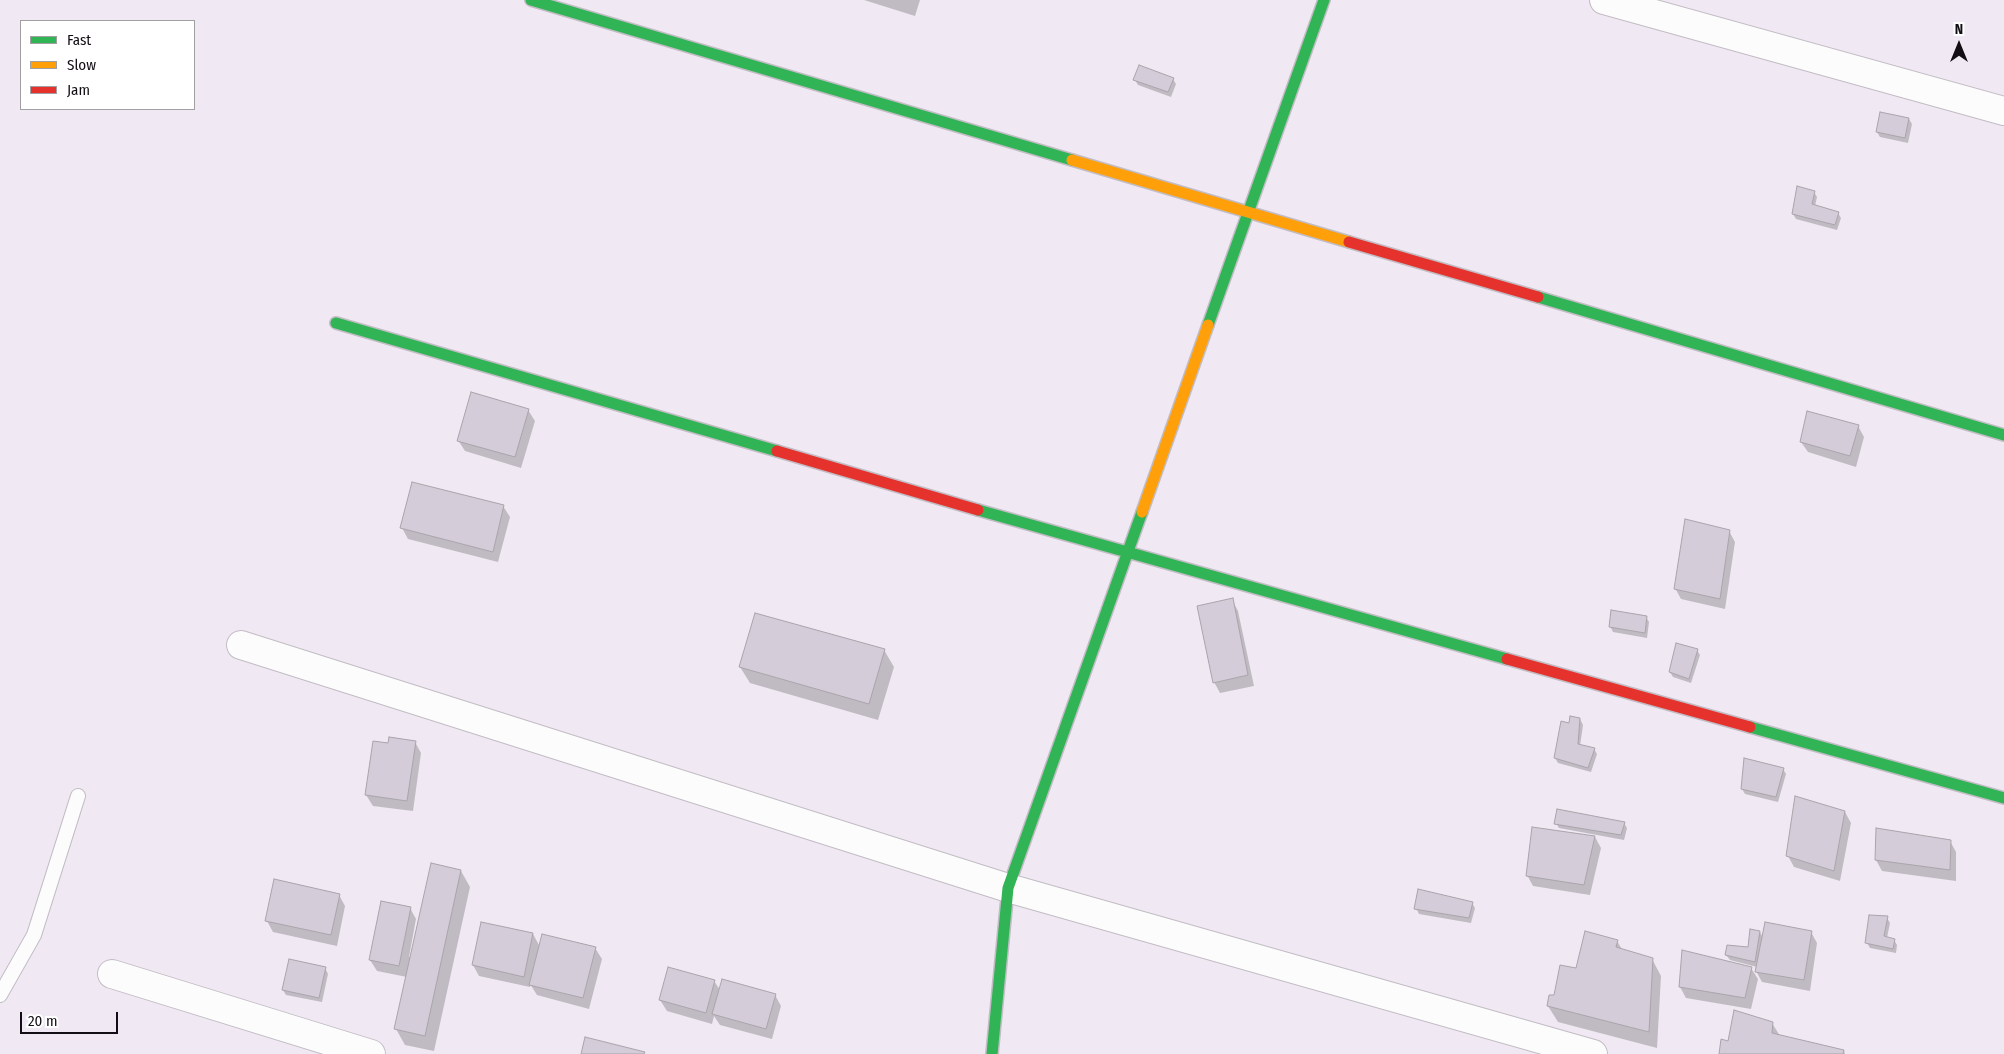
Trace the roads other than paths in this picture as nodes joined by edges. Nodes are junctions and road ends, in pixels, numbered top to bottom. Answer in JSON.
{"nodes":[{"id":1,"x":531,"y":0,"type":"edge"},
{"id":2,"x":1324,"y":0,"type":"edge"},
{"id":3,"x":1604,"y":0,"type":"edge"},
{"id":4,"x":2004,"y":111,"type":"edge"},
{"id":5,"x":1248,"y":213,"type":"junction"},
{"id":6,"x":336,"y":323,"type":"dead end"},
{"id":7,"x":2004,"y":435,"type":"edge"},
{"id":8,"x":1127,"y":553,"type":"junction"},
{"id":9,"x":241,"y":645,"type":"dead end"},
{"id":10,"x":78,"y":796,"type":"dead end"},
{"id":11,"x":2004,"y":798,"type":"edge"},
{"id":12,"x":1008,"y":888,"type":"junction"},
{"id":13,"x":112,"y":974,"type":"dead end"},
{"id":14,"x":0,"y":995,"type":"edge"},
{"id":15,"x":371,"y":1054,"type":"edge"},
{"id":16,"x":992,"y":1054,"type":"edge"},
{"id":17,"x":1593,"y":1054,"type":"edge"}],
"edges":[{"from":1,"to":5,"type":"street"},
{"from":2,"to":5,"type":"street"},
{"from":3,"to":4,"type":"street"},
{"from":5,"to":7,"type":"street"},
{"from":5,"to":8,"type":"street"},
{"from":6,"to":8,"type":"street"},
{"from":8,"to":11,"type":"street"},
{"from":8,"to":12,"type":"street"},
{"from":9,"to":12,"type":"street"},
{"from":10,"to":14,"type":"lane"},
{"from":12,"to":16,"type":"street"},
{"from":12,"to":17,"type":"street"},
{"from":13,"to":15,"type":"street"}]}
